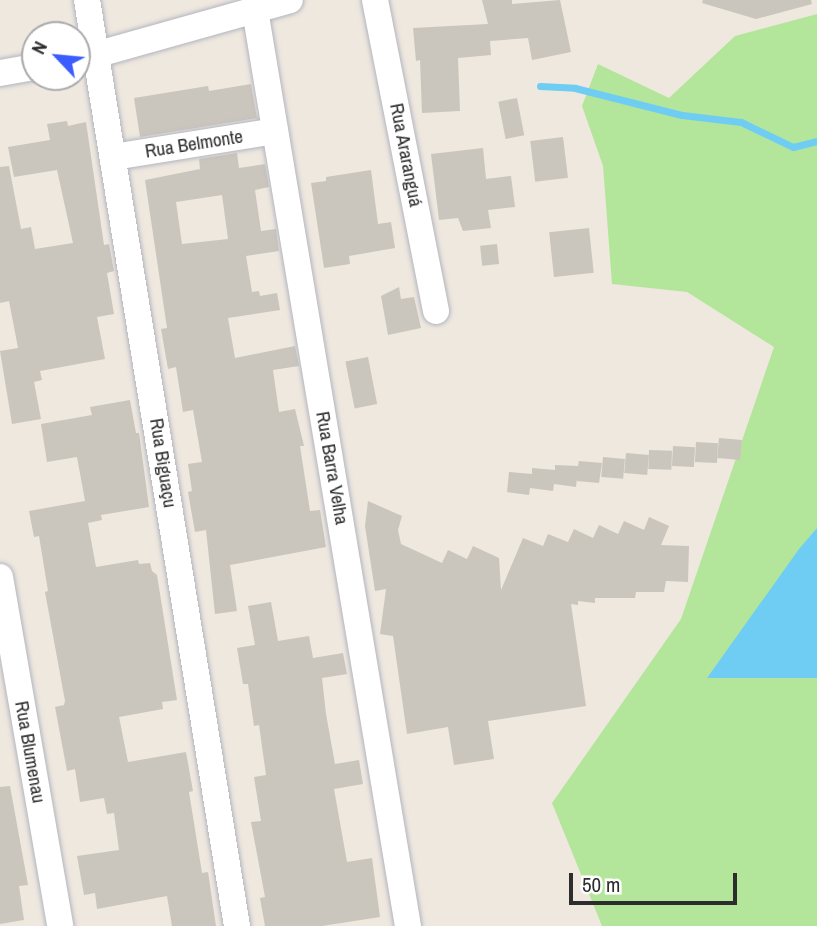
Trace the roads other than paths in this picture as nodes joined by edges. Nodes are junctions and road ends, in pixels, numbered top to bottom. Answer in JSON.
{"nodes":[{"id":1,"x":87,"y":0,"type":"edge"},
{"id":2,"x":290,"y":0,"type":"edge"},
{"id":3,"x":375,"y":0,"type":"edge"},
{"id":4,"x":255,"y":10,"type":"junction"},
{"id":5,"x":87,"y":21,"type":"edge"},
{"id":6,"x":91,"y":58,"type":"edge"},
{"id":7,"x":21,"y":69,"type":"edge"},
{"id":8,"x":0,"y":73,"type":"edge"},
{"id":9,"x":91,"y":74,"type":"edge"},
{"id":10,"x":275,"y":131,"type":"junction"},
{"id":11,"x":113,"y":157,"type":"junction"},
{"id":12,"x":436,"y":311,"type":"dead end"},
{"id":13,"x":0,"y":578,"type":"edge"},
{"id":14,"x":60,"y":926,"type":"edge"},
{"id":15,"x":237,"y":926,"type":"edge"},
{"id":16,"x":408,"y":926,"type":"edge"}],
"edges":[{"from":1,"to":5,"type":"street","name":"Rua Biguaçu"},
{"from":2,"to":4,"type":"street"},
{"from":3,"to":12,"type":"street","name":"Rua Araranguá"},
{"from":4,"to":6,"type":"street"},
{"from":4,"to":10,"type":"street","name":"Rua Barra Velha"},
{"from":7,"to":8,"type":"street"},
{"from":9,"to":11,"type":"street","name":"Rua Biguaçu"},
{"from":10,"to":11,"type":"street","name":"Rua Belmonte"},
{"from":10,"to":16,"type":"street","name":"Rua Barra Velha"},
{"from":11,"to":15,"type":"street","name":"Rua Biguaçu"},
{"from":13,"to":14,"type":"street","name":"Rua Blumenau"}]}
